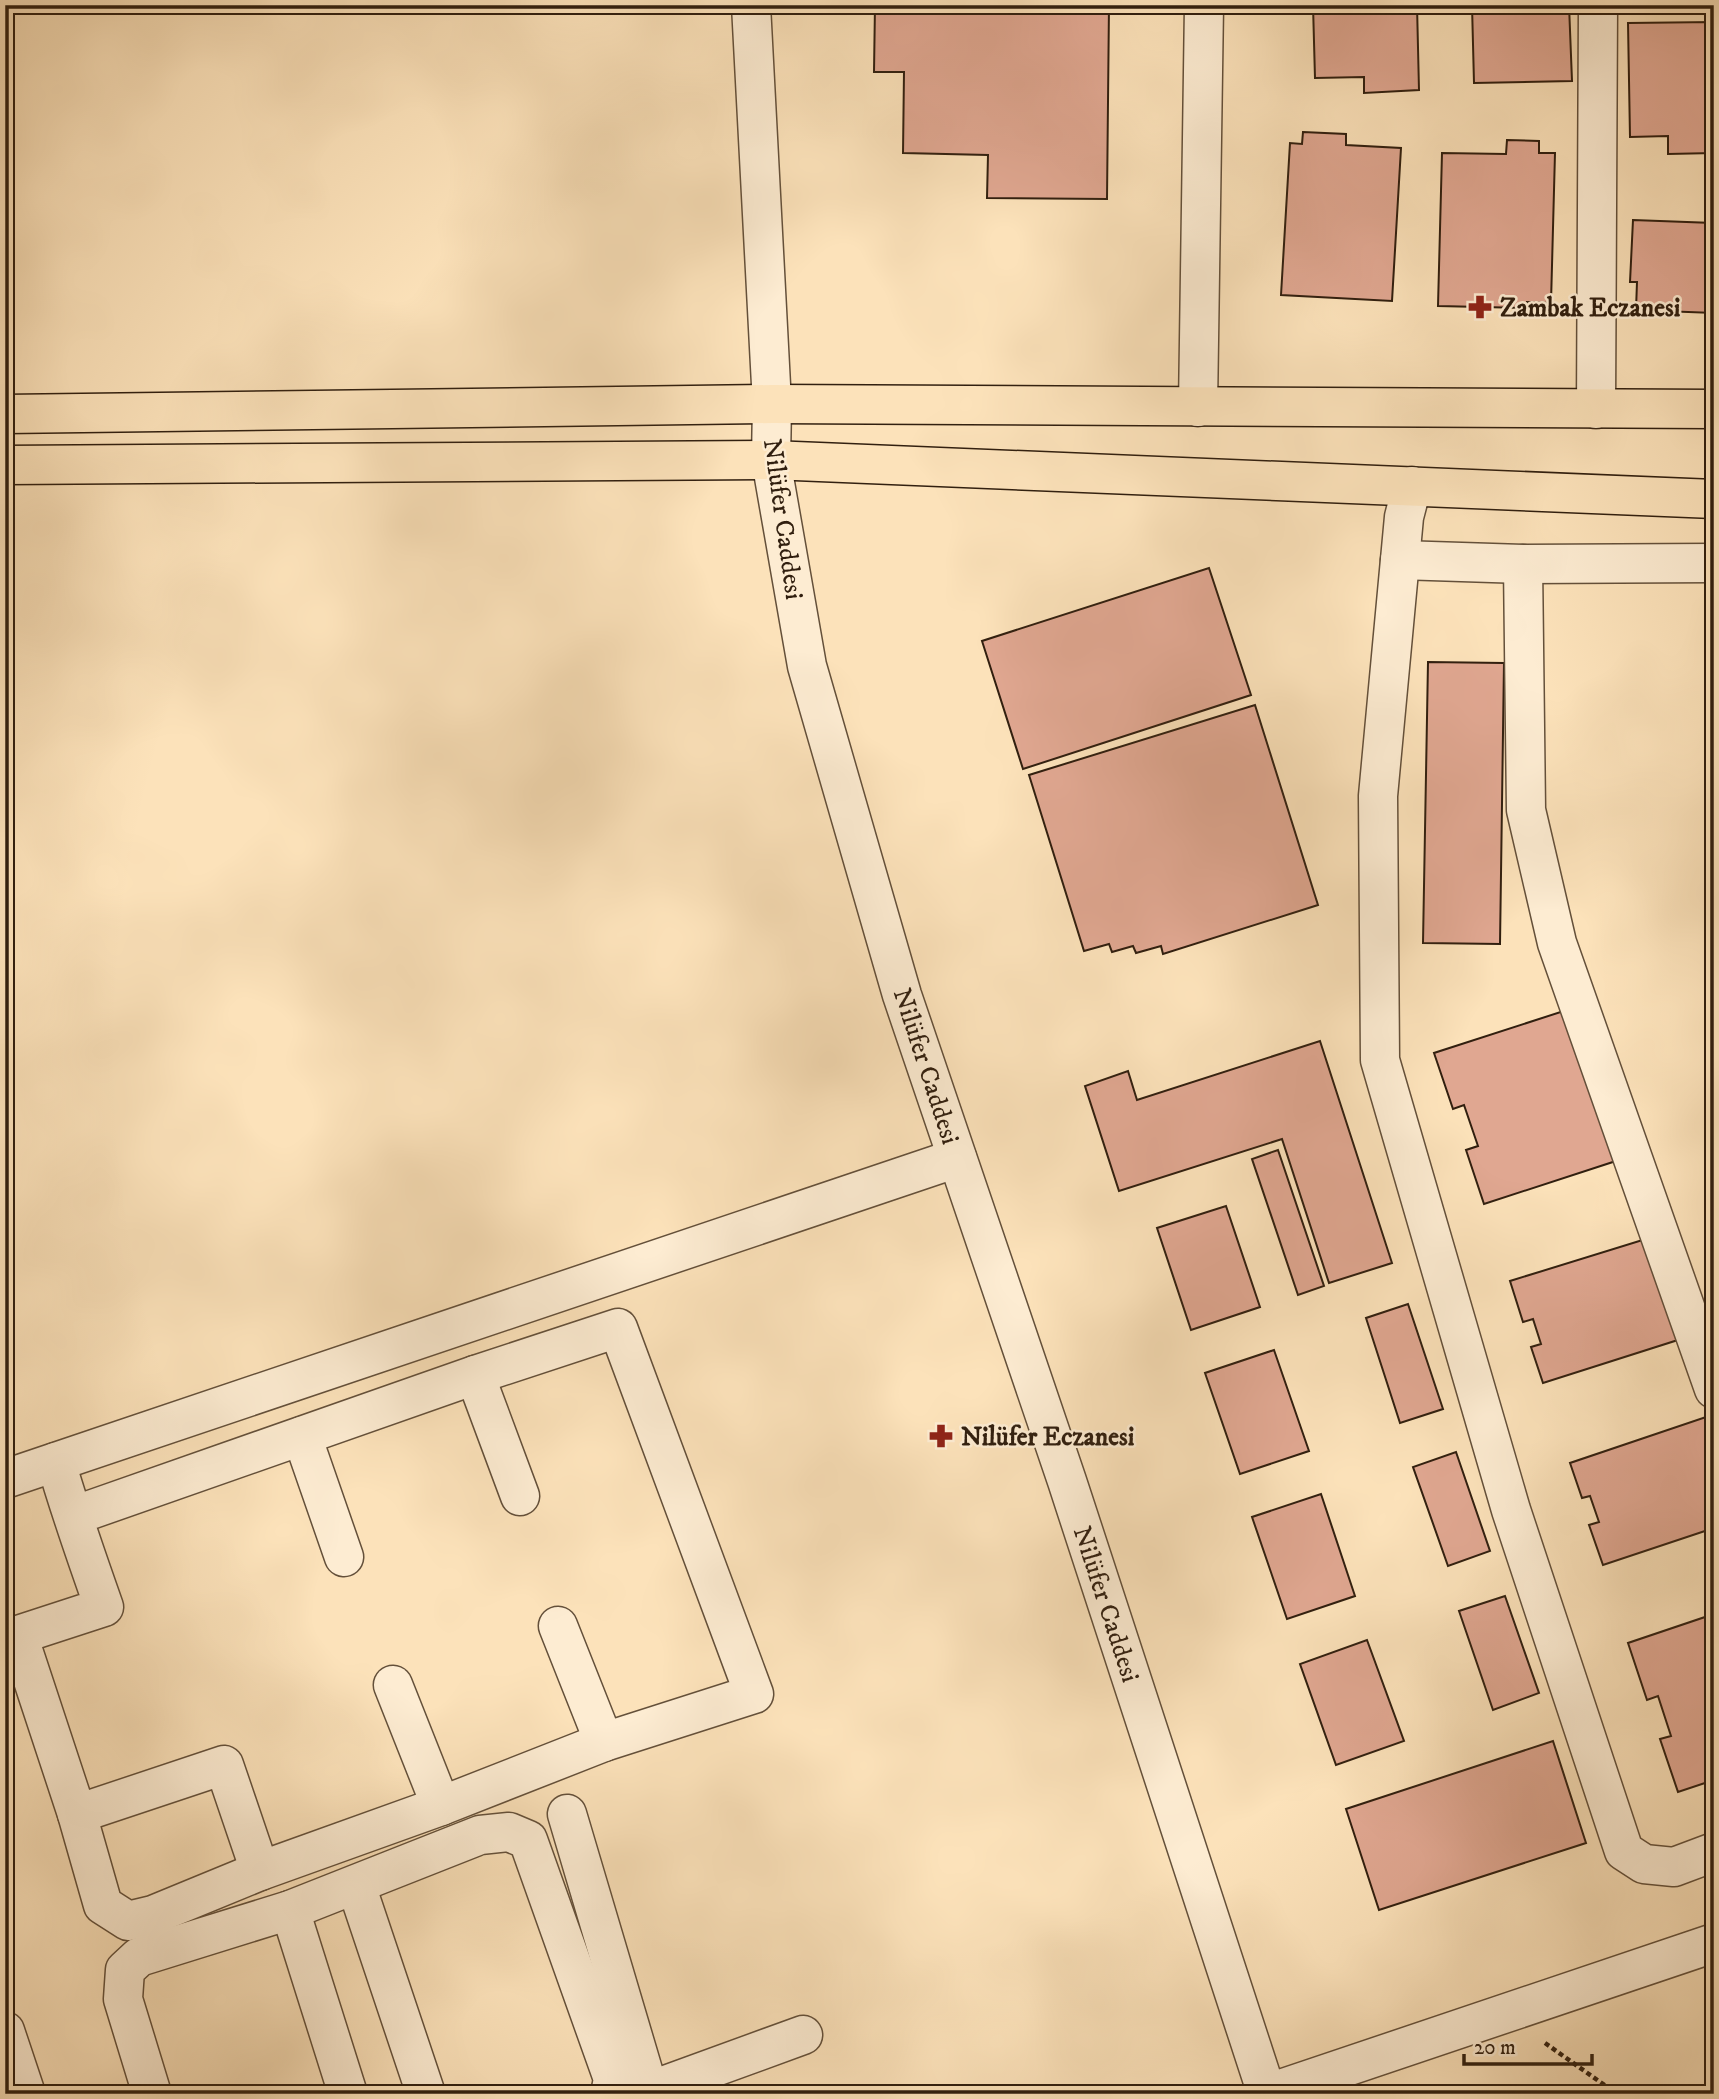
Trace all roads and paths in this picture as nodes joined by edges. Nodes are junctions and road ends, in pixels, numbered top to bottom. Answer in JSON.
{"nodes":[{"id":1,"x":751,"y":5,"type":"edge"},
{"id":2,"x":1204,"y":5,"type":"edge"},
{"id":3,"x":1598,"y":5,"type":"edge"},
{"id":4,"x":772,"y":404,"type":"junction"},
{"id":5,"x":1198,"y":407,"type":"junction"},
{"id":6,"x":1596,"y":409,"type":"junction"},
{"id":7,"x":1714,"y":410,"type":"edge"},
{"id":8,"x":5,"y":414,"type":"edge"},
{"id":9,"x":771,"y":460,"type":"junction"},
{"id":10,"x":5,"y":465,"type":"edge"},
{"id":11,"x":1412,"y":486,"type":"junction"},
{"id":12,"x":1714,"y":499,"type":"edge"},
{"id":13,"x":1400,"y":560,"type":"junction"},
{"id":14,"x":1714,"y":563,"type":"edge"},
{"id":15,"x":1523,"y":564,"type":"junction"},
{"id":16,"x":957,"y":1158,"type":"junction"},
{"id":17,"x":475,"y":1375,"type":"junction"},
{"id":18,"x":1714,"y":1389,"type":"edge"},
{"id":19,"x":302,"y":1436,"type":"junction"},
{"id":20,"x":56,"y":1462,"type":"junction"},
{"id":21,"x":5,"y":1479,"type":"edge"},
{"id":22,"x":520,"y":1496,"type":"dead end"},
{"id":23,"x":73,"y":1516,"type":"junction"},
{"id":24,"x":344,"y":1557,"type":"dead end"},
{"id":25,"x":558,"y":1626,"type":"dead end"},
{"id":26,"x":393,"y":1685,"type":"dead end"},
{"id":27,"x":604,"y":1742,"type":"junction"},
{"id":28,"x":440,"y":1806,"type":"junction"},
{"id":29,"x":77,"y":1814,"type":"junction"},
{"id":30,"x":566,"y":1814,"type":"dead end"},
{"id":31,"x":1714,"y":1852,"type":"edge"},
{"id":32,"x":260,"y":1871,"type":"junction"},
{"id":33,"x":356,"y":1885,"type":"junction"},
{"id":34,"x":290,"y":1910,"type":"junction"},
{"id":35,"x":1714,"y":1944,"type":"edge"},
{"id":36,"x":1504,"y":2014,"type":"junction"},
{"id":37,"x":5,"y":2031,"type":"edge"},
{"id":38,"x":803,"y":2035,"type":"dead end"},
{"id":39,"x":649,"y":2092,"type":"edge"},
{"id":40,"x":26,"y":2094,"type":"edge"},
{"id":41,"x":152,"y":2094,"type":"edge"},
{"id":42,"x":348,"y":2094,"type":"edge"},
{"id":43,"x":426,"y":2094,"type":"edge"},
{"id":44,"x":610,"y":2094,"type":"edge"},
{"id":45,"x":1267,"y":2094,"type":"edge"},
{"id":46,"x":1616,"y":2094,"type":"edge"}],
"edges":[{"from":1,"to":4,"type":"street","name":"Nilüfer Caddesi"},
{"from":2,"to":5,"type":"street"},
{"from":3,"to":6,"type":"street"},
{"from":4,"to":5,"type":"main road"},
{"from":4,"to":8,"type":"main road"},
{"from":4,"to":9,"type":"street","name":"Nilüfer Caddesi"},
{"from":5,"to":6,"type":"main road"},
{"from":6,"to":7,"type":"main road"},
{"from":9,"to":10,"type":"main road"},
{"from":9,"to":11,"type":"main road"},
{"from":9,"to":16,"type":"street","name":"Nilüfer Caddesi"},
{"from":11,"to":12,"type":"main road"},
{"from":11,"to":13,"type":"street"},
{"from":13,"to":15,"type":"street"},
{"from":13,"to":31,"type":"street"},
{"from":14,"to":15,"type":"street"},
{"from":15,"to":18,"type":"street"},
{"from":16,"to":20,"type":"street"},
{"from":16,"to":45,"type":"street","name":"Nilüfer Caddesi"},
{"from":17,"to":19,"type":"street"},
{"from":17,"to":22,"type":"street"},
{"from":17,"to":27,"type":"street"},
{"from":19,"to":23,"type":"street"},
{"from":19,"to":24,"type":"street"},
{"from":20,"to":21,"type":"street"},
{"from":20,"to":23,"type":"street"},
{"from":23,"to":29,"type":"street"},
{"from":25,"to":27,"type":"street"},
{"from":26,"to":28,"type":"street"},
{"from":27,"to":28,"type":"street"},
{"from":28,"to":32,"type":"street"},
{"from":29,"to":32,"type":"street"},
{"from":29,"to":32,"type":"street"},
{"from":30,"to":39,"type":"street"},
{"from":33,"to":34,"type":"street"},
{"from":33,"to":43,"type":"street"},
{"from":33,"to":44,"type":"street"},
{"from":34,"to":41,"type":"street"},
{"from":34,"to":42,"type":"street"},
{"from":35,"to":36,"type":"street"},
{"from":36,"to":45,"type":"street"},
{"from":36,"to":46,"type":"path"},
{"from":37,"to":40,"type":"street"},
{"from":38,"to":39,"type":"street"}]}
